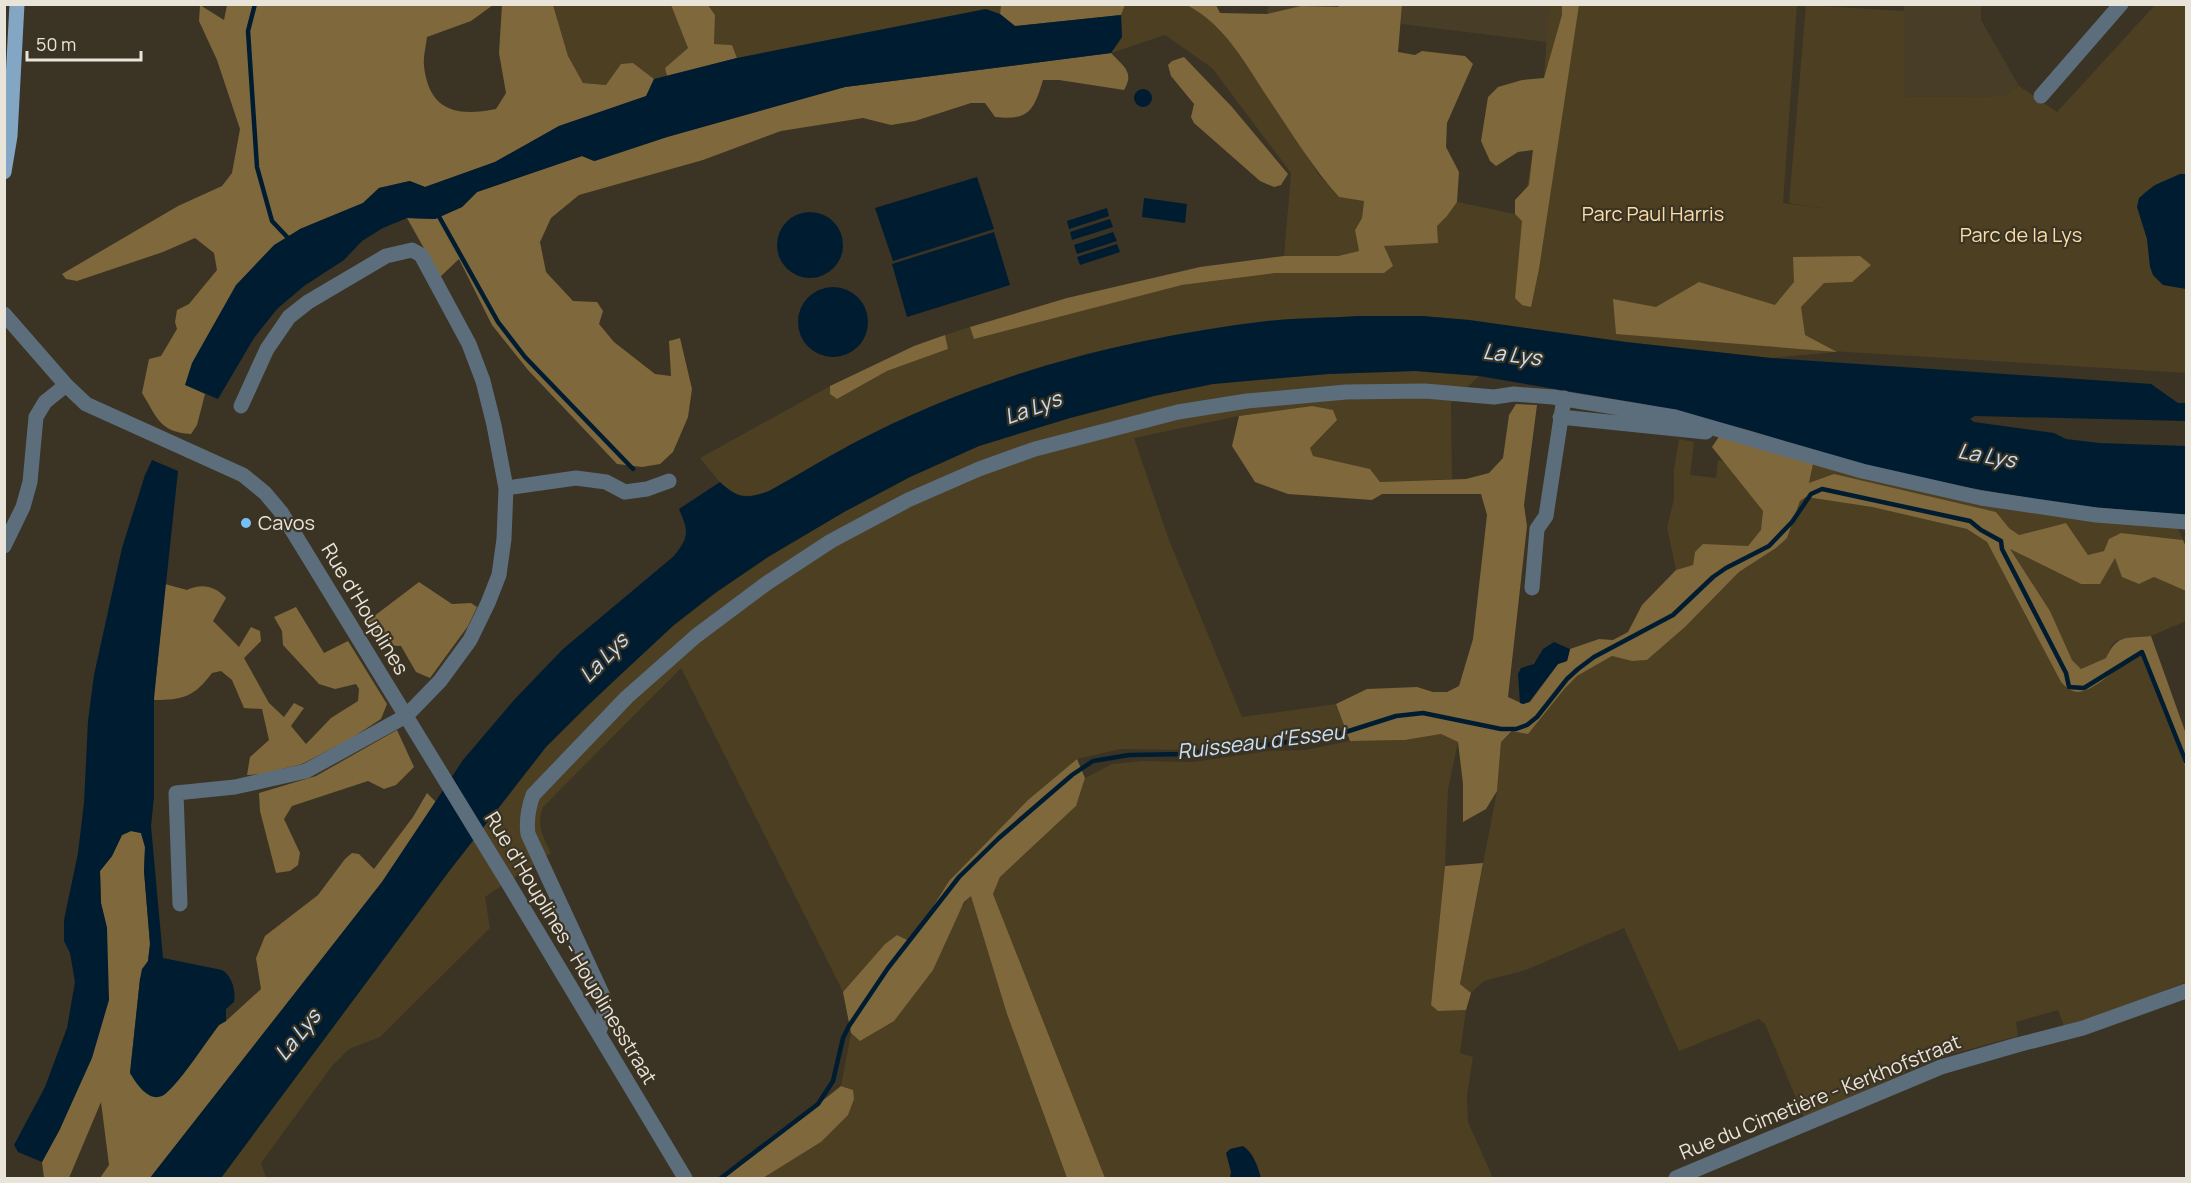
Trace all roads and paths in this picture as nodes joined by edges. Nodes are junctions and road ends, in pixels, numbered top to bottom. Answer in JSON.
{"nodes":[{"id":1,"x":17,"y":4,"type":"edge"},
{"id":2,"x":2121,"y":4,"type":"edge"},
{"id":3,"x":2041,"y":96,"type":"dead end"},
{"id":4,"x":4,"y":172,"type":"edge"},
{"id":5,"x":4,"y":314,"type":"edge"},
{"id":6,"x":66,"y":385,"type":"junction"},
{"id":7,"x":1564,"y":398,"type":"junction"},
{"id":8,"x":241,"y":406,"type":"dead end"},
{"id":9,"x":1560,"y":417,"type":"junction"},
{"id":10,"x":1719,"y":429,"type":"junction"},
{"id":11,"x":669,"y":481,"type":"dead end"},
{"id":12,"x":506,"y":488,"type":"junction"},
{"id":13,"x":2187,"y":522,"type":"edge"},
{"id":14,"x":4,"y":546,"type":"edge"},
{"id":15,"x":1532,"y":588,"type":"dead end"},
{"id":16,"x":406,"y":716,"type":"junction"},
{"id":17,"x":420,"y":740,"type":"joint"},
{"id":18,"x":180,"y":904,"type":"dead end"},
{"id":19,"x":2187,"y":991,"type":"edge"},
{"id":20,"x":598,"y":1032,"type":"junction"},
{"id":21,"x":683,"y":1175,"type":"edge"},
{"id":22,"x":1676,"y":1179,"type":"edge"}],
"edges":[{"from":1,"to":4,"type":"main road"},
{"from":2,"to":3,"type":"street"},
{"from":5,"to":6,"type":"street","name":"Rue d'Houplines"},
{"from":6,"to":14,"type":"street"},
{"from":6,"to":16,"type":"street","name":"Rue d'Houplines"},
{"from":7,"to":9,"type":"street"},
{"from":7,"to":10,"type":"street"},
{"from":7,"to":20,"type":"street"},
{"from":8,"to":12,"type":"street"},
{"from":9,"to":10,"type":"street"},
{"from":9,"to":15,"type":"street"},
{"from":10,"to":13,"type":"street"},
{"from":11,"to":12,"type":"street"},
{"from":12,"to":16,"type":"street"},
{"from":16,"to":17,"type":"street","name":"Rue d'Houplines"},
{"from":16,"to":18,"type":"street"},
{"from":17,"to":20,"type":"street","name":"Rue d'Houplines - Houplinesstraat"},
{"from":19,"to":22,"type":"street","name":"Rue du Cimetière - Kerkhofstraat"},
{"from":20,"to":21,"type":"street","name":"Rue d'Houplines - Houplinesstraat"}]}
